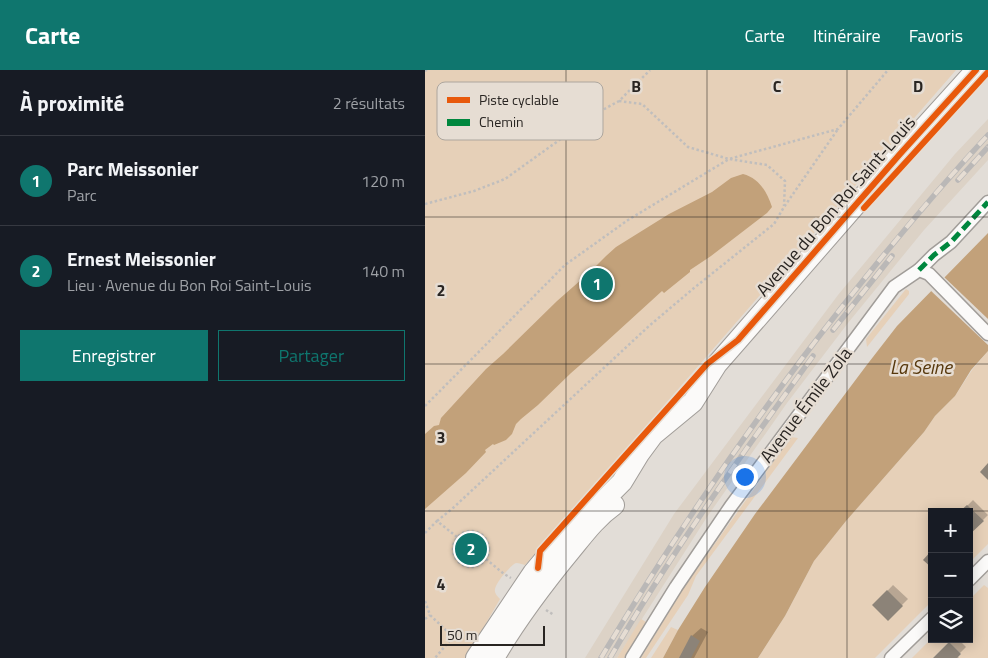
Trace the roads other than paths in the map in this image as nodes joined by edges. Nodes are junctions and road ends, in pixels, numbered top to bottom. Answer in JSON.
{"nodes":[{"id":1,"x":976,"y":70,"type":"edge"},
{"id":2,"x":988,"y":72,"type":"edge"},
{"id":3,"x":988,"y":202,"type":"edge"},
{"id":4,"x":924,"y":272,"type":"junction"},
{"id":5,"x":988,"y":334,"type":"edge"},
{"id":6,"x":988,"y":561,"type":"edge"},
{"id":7,"x":973,"y":576,"type":"edge"},
{"id":8,"x":928,"y":622,"type":"edge"},
{"id":9,"x":475,"y":658,"type":"edge"},
{"id":10,"x":494,"y":658,"type":"edge"},
{"id":11,"x":631,"y":658,"type":"edge"},
{"id":12,"x":891,"y":658,"type":"edge"}],
"edges":[{"from":1,"to":9,"type":"main road","name":"Avenue du Bon Roi Saint-Louis"},
{"from":2,"to":10,"type":"main road","name":"Avenue du Bon Roi Saint-Louis"},
{"from":3,"to":4,"type":"street","name":"Avenue Émile Zola"},
{"from":4,"to":5,"type":"street"},
{"from":4,"to":11,"type":"street","name":"Avenue Émile Zola"},
{"from":6,"to":7,"type":"street"},
{"from":8,"to":12,"type":"street"}]}
